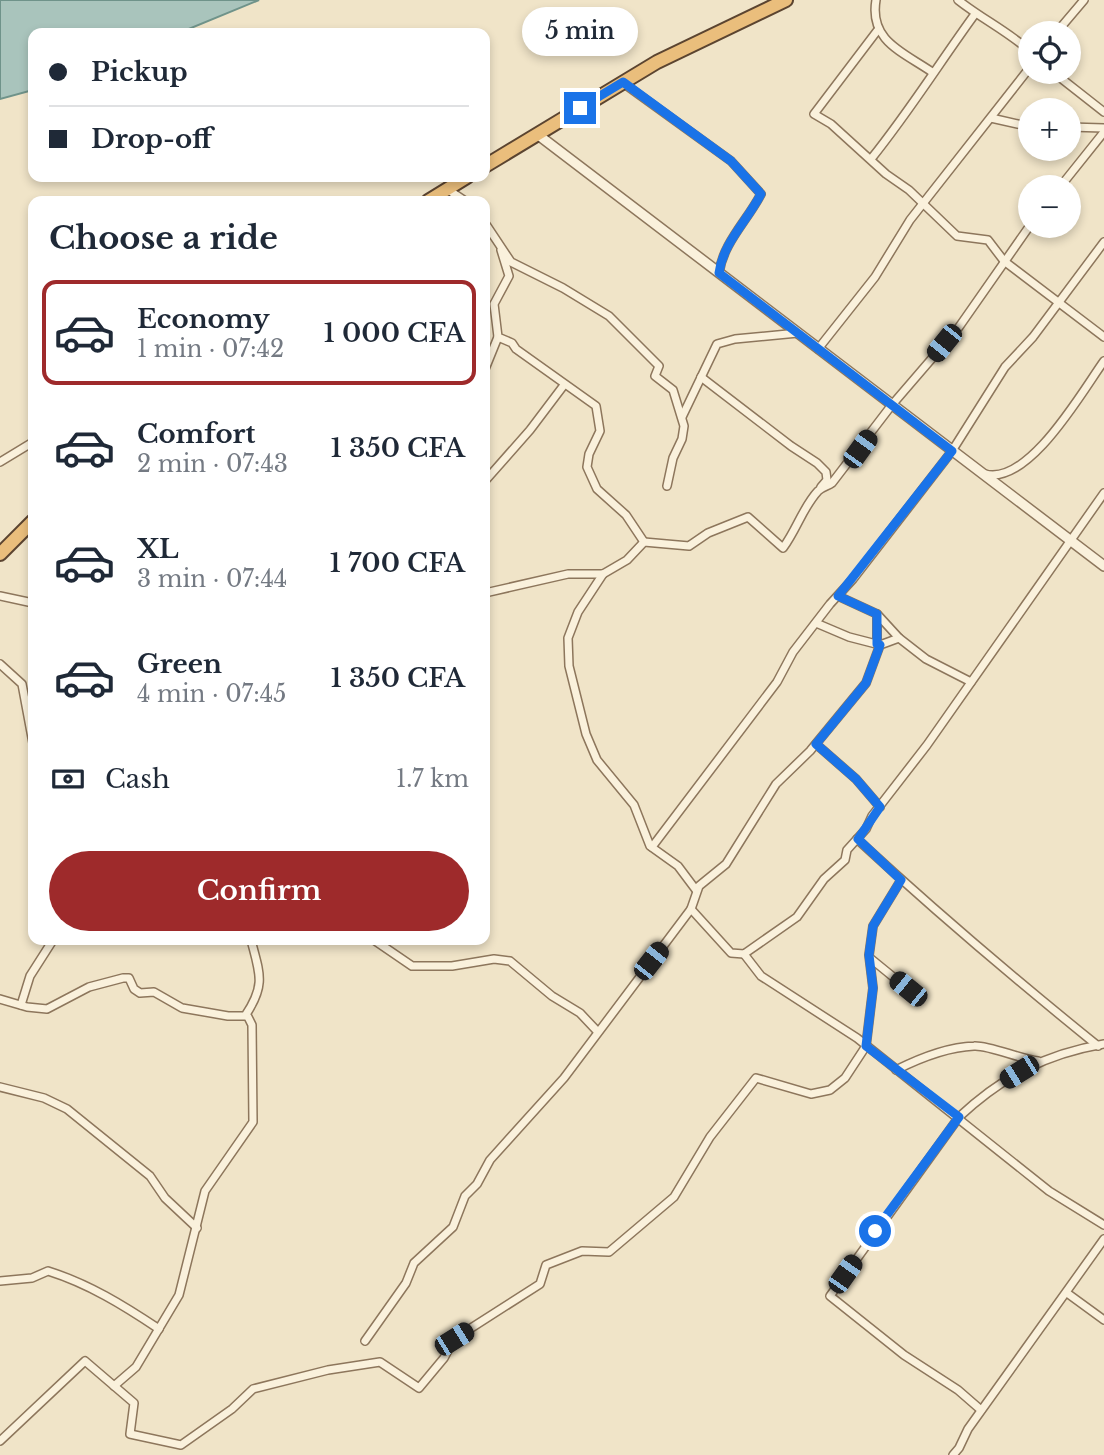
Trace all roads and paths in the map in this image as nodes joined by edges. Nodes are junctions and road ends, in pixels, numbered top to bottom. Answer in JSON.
{"nodes":[{"id":1,"x":786,"y":0,"type":"edge"},
{"id":2,"x":876,"y":0,"type":"edge"},
{"id":3,"x":958,"y":0,"type":"edge"},
{"id":4,"x":1084,"y":0,"type":"edge"},
{"id":5,"x":975,"y":14,"type":"junction"},
{"id":6,"x":1066,"y":21,"type":"edge"},
{"id":7,"x":877,"y":30,"type":"junction"},
{"id":8,"x":1018,"y":41,"type":"edge"},
{"id":9,"x":932,"y":72,"type":"junction"},
{"id":10,"x":623,"y":82,"type":"junction"},
{"id":11,"x":1018,"y":83,"type":"edge"},
{"id":12,"x":1068,"y":84,"type":"edge"},
{"id":13,"x":1104,"y":112,"type":"edge"},
{"id":14,"x":991,"y":118,"type":"junction"},
{"id":15,"x":1018,"y":124,"type":"edge"},
{"id":16,"x":1081,"y":128,"type":"edge"},
{"id":17,"x":1104,"y":130,"type":"edge"},
{"id":18,"x":537,"y":134,"type":"junction"},
{"id":19,"x":871,"y":159,"type":"junction"},
{"id":20,"x":490,"y":163,"type":"edge"},
{"id":21,"x":1069,"y":175,"type":"edge"},
{"id":22,"x":459,"y":182,"type":"edge"},
{"id":23,"x":447,"y":189,"type":"junction"},
{"id":24,"x":436,"y":196,"type":"edge"},
{"id":25,"x":458,"y":196,"type":"edge"},
{"id":26,"x":924,"y":203,"type":"junction"},
{"id":27,"x":490,"y":232,"type":"edge"},
{"id":28,"x":1021,"y":238,"type":"edge"},
{"id":29,"x":1104,"y":242,"type":"edge"},
{"id":30,"x":500,"y":250,"type":"junction"},
{"id":31,"x":1004,"y":261,"type":"junction"},
{"id":32,"x":719,"y":273,"type":"junction"},
{"id":33,"x":1060,"y":302,"type":"junction"},
{"id":34,"x":798,"y":333,"type":"junction"},
{"id":35,"x":498,"y":337,"type":"junction"},
{"id":36,"x":1104,"y":337,"type":"edge"},
{"id":37,"x":818,"y":349,"type":"junction"},
{"id":38,"x":490,"y":357,"type":"edge"},
{"id":39,"x":1104,"y":361,"type":"edge"},
{"id":40,"x":701,"y":377,"type":"junction"},
{"id":41,"x":564,"y":385,"type":"junction"},
{"id":42,"x":891,"y":406,"type":"junction"},
{"id":43,"x":682,"y":417,"type":"junction"},
{"id":44,"x":28,"y":445,"type":"edge"},
{"id":45,"x":952,"y":451,"type":"junction"},
{"id":46,"x":0,"y":462,"type":"edge"},
{"id":47,"x":979,"y":472,"type":"junction"},
{"id":48,"x":490,"y":475,"type":"edge"},
{"id":49,"x":667,"y":486,"type":"dead end"},
{"id":50,"x":820,"y":488,"type":"junction"},
{"id":51,"x":1104,"y":493,"type":"edge"},
{"id":52,"x":28,"y":526,"type":"edge"},
{"id":53,"x":1069,"y":540,"type":"junction"},
{"id":54,"x":644,"y":542,"type":"junction"},
{"id":55,"x":0,"y":554,"type":"edge"},
{"id":56,"x":1104,"y":566,"type":"edge"},
{"id":57,"x":603,"y":574,"type":"junction"},
{"id":58,"x":490,"y":588,"type":"edge"},
{"id":59,"x":490,"y":592,"type":"edge"},
{"id":60,"x":494,"y":592,"type":"junction"},
{"id":61,"x":0,"y":596,"type":"edge"},
{"id":62,"x":838,"y":596,"type":"junction"},
{"id":63,"x":28,"y":602,"type":"edge"},
{"id":64,"x":877,"y":614,"type":"junction"},
{"id":65,"x":816,"y":623,"type":"junction"},
{"id":66,"x":899,"y":638,"type":"junction"},
{"id":67,"x":878,"y":645,"type":"junction"},
{"id":68,"x":0,"y":664,"type":"edge"},
{"id":69,"x":971,"y":681,"type":"junction"},
{"id":70,"x":28,"y":716,"type":"edge"},
{"id":71,"x":816,"y":744,"type":"junction"},
{"id":72,"x":880,"y":807,"type":"junction"},
{"id":73,"x":858,"y":839,"type":"junction"},
{"id":74,"x":652,"y":847,"type":"junction"},
{"id":75,"x":901,"y":880,"type":"junction"},
{"id":76,"x":696,"y":890,"type":"junction"},
{"id":77,"x":691,"y":909,"type":"junction"},
{"id":78,"x":50,"y":945,"type":"edge"},
{"id":79,"x":252,"y":945,"type":"edge"},
{"id":80,"x":381,"y":945,"type":"edge"},
{"id":81,"x":744,"y":954,"type":"junction"},
{"id":82,"x":870,"y":958,"type":"junction"},
{"id":83,"x":908,"y":989,"type":"dead end"},
{"id":84,"x":0,"y":999,"type":"edge"},
{"id":85,"x":21,"y":1005,"type":"junction"},
{"id":86,"x":248,"y":1017,"type":"dead end"},
{"id":87,"x":597,"y":1031,"type":"junction"},
{"id":88,"x":866,"y":1046,"type":"junction"},
{"id":89,"x":1102,"y":1046,"type":"edge"},
{"id":90,"x":1038,"y":1061,"type":"junction"},
{"id":91,"x":895,"y":1070,"type":"junction"},
{"id":92,"x":0,"y":1087,"type":"edge"},
{"id":93,"x":959,"y":1117,"type":"junction"},
{"id":94,"x":1104,"y":1225,"type":"edge"},
{"id":95,"x":197,"y":1228,"type":"junction"},
{"id":96,"x":1104,"y":1238,"type":"edge"},
{"id":97,"x":0,"y":1281,"type":"edge"},
{"id":98,"x":1067,"y":1293,"type":"junction"},
{"id":99,"x":1104,"y":1320,"type":"edge"},
{"id":100,"x":159,"y":1329,"type":"junction"},
{"id":101,"x":365,"y":1341,"type":"dead end"},
{"id":102,"x":114,"y":1386,"type":"junction"},
{"id":103,"x":981,"y":1410,"type":"junction"},
{"id":104,"x":0,"y":1441,"type":"edge"},
{"id":105,"x":953,"y":1455,"type":"edge"}],
"edges":[{"from":1,"to":10,"type":"highway"},
{"from":2,"to":7,"type":"street"},
{"from":3,"to":5,"type":"street"},
{"from":4,"to":6,"type":"street"},
{"from":5,"to":8,"type":"street"},
{"from":5,"to":9,"type":"street"},
{"from":7,"to":9,"type":"street"},
{"from":7,"to":19,"type":"street"},
{"from":9,"to":19,"type":"street"},
{"from":10,"to":18,"type":"highway"},
{"from":10,"to":32,"type":"street"},
{"from":11,"to":14,"type":"street"},
{"from":12,"to":13,"type":"street"},
{"from":14,"to":15,"type":"street"},
{"from":14,"to":26,"type":"street"},
{"from":16,"to":17,"type":"street"},
{"from":17,"to":21,"type":"street"},
{"from":18,"to":20,"type":"highway"},
{"from":18,"to":32,"type":"street"},
{"from":19,"to":26,"type":"street"},
{"from":22,"to":23,"type":"highway"},
{"from":23,"to":24,"type":"highway"},
{"from":23,"to":25,"type":"street"},
{"from":26,"to":31,"type":"street"},
{"from":26,"to":37,"type":"street"},
{"from":27,"to":30,"type":"street"},
{"from":28,"to":31,"type":"street"},
{"from":29,"to":33,"type":"street"},
{"from":30,"to":35,"type":"street"},
{"from":30,"to":43,"type":"street"},
{"from":31,"to":33,"type":"street"},
{"from":31,"to":42,"type":"street"},
{"from":32,"to":34,"type":"street"},
{"from":33,"to":36,"type":"street"},
{"from":33,"to":45,"type":"street"},
{"from":34,"to":37,"type":"street"},
{"from":34,"to":40,"type":"street"},
{"from":35,"to":38,"type":"street"},
{"from":35,"to":41,"type":"street"},
{"from":37,"to":42,"type":"street"},
{"from":39,"to":47,"type":"street"},
{"from":40,"to":43,"type":"street"},
{"from":40,"to":50,"type":"street"},
{"from":41,"to":48,"type":"street"},
{"from":41,"to":54,"type":"street"},
{"from":42,"to":45,"type":"street"},
{"from":42,"to":50,"type":"street"},
{"from":43,"to":49,"type":"street"},
{"from":44,"to":46,"type":"street"},
{"from":45,"to":47,"type":"street"},
{"from":45,"to":62,"type":"street"},
{"from":47,"to":53,"type":"street"},
{"from":50,"to":54,"type":"street"},
{"from":51,"to":53,"type":"street"},
{"from":52,"to":55,"type":"highway"},
{"from":53,"to":56,"type":"street"},
{"from":53,"to":69,"type":"street"},
{"from":54,"to":57,"type":"street"},
{"from":57,"to":60,"type":"street"},
{"from":57,"to":74,"type":"street"},
{"from":58,"to":60,"type":"street"},
{"from":59,"to":60,"type":"street"},
{"from":61,"to":63,"type":"street"},
{"from":62,"to":64,"type":"street"},
{"from":62,"to":65,"type":"street"},
{"from":64,"to":66,"type":"street"},
{"from":64,"to":67,"type":"street"},
{"from":65,"to":67,"type":"street"},
{"from":65,"to":74,"type":"street"},
{"from":66,"to":67,"type":"street"},
{"from":66,"to":69,"type":"street"},
{"from":67,"to":71,"type":"street"},
{"from":68,"to":70,"type":"street"},
{"from":69,"to":72,"type":"street"},
{"from":71,"to":72,"type":"street"},
{"from":71,"to":76,"type":"street"},
{"from":72,"to":73,"type":"street"},
{"from":73,"to":75,"type":"street"},
{"from":73,"to":81,"type":"street"},
{"from":74,"to":76,"type":"street"},
{"from":75,"to":82,"type":"street"},
{"from":75,"to":89,"type":"street"},
{"from":76,"to":77,"type":"street"},
{"from":77,"to":81,"type":"street"},
{"from":77,"to":87,"type":"street"},
{"from":78,"to":85,"type":"street"},
{"from":79,"to":85,"type":"street"},
{"from":80,"to":87,"type":"street"},
{"from":81,"to":88,"type":"street"},
{"from":82,"to":83,"type":"street"},
{"from":82,"to":88,"type":"street"},
{"from":84,"to":85,"type":"street"},
{"from":86,"to":95,"type":"street"},
{"from":87,"to":101,"type":"street"},
{"from":88,"to":91,"type":"street"},
{"from":88,"to":102,"type":"street"},
{"from":89,"to":90,"type":"street"},
{"from":90,"to":91,"type":"street"},
{"from":90,"to":93,"type":"street"},
{"from":91,"to":93,"type":"street"},
{"from":92,"to":95,"type":"street"},
{"from":93,"to":94,"type":"street"},
{"from":93,"to":103,"type":"street"},
{"from":95,"to":100,"type":"street"},
{"from":96,"to":98,"type":"street"},
{"from":97,"to":100,"type":"street"},
{"from":98,"to":99,"type":"street"},
{"from":98,"to":103,"type":"street"},
{"from":100,"to":102,"type":"street"},
{"from":102,"to":104,"type":"street"},
{"from":103,"to":105,"type":"street"}]}
